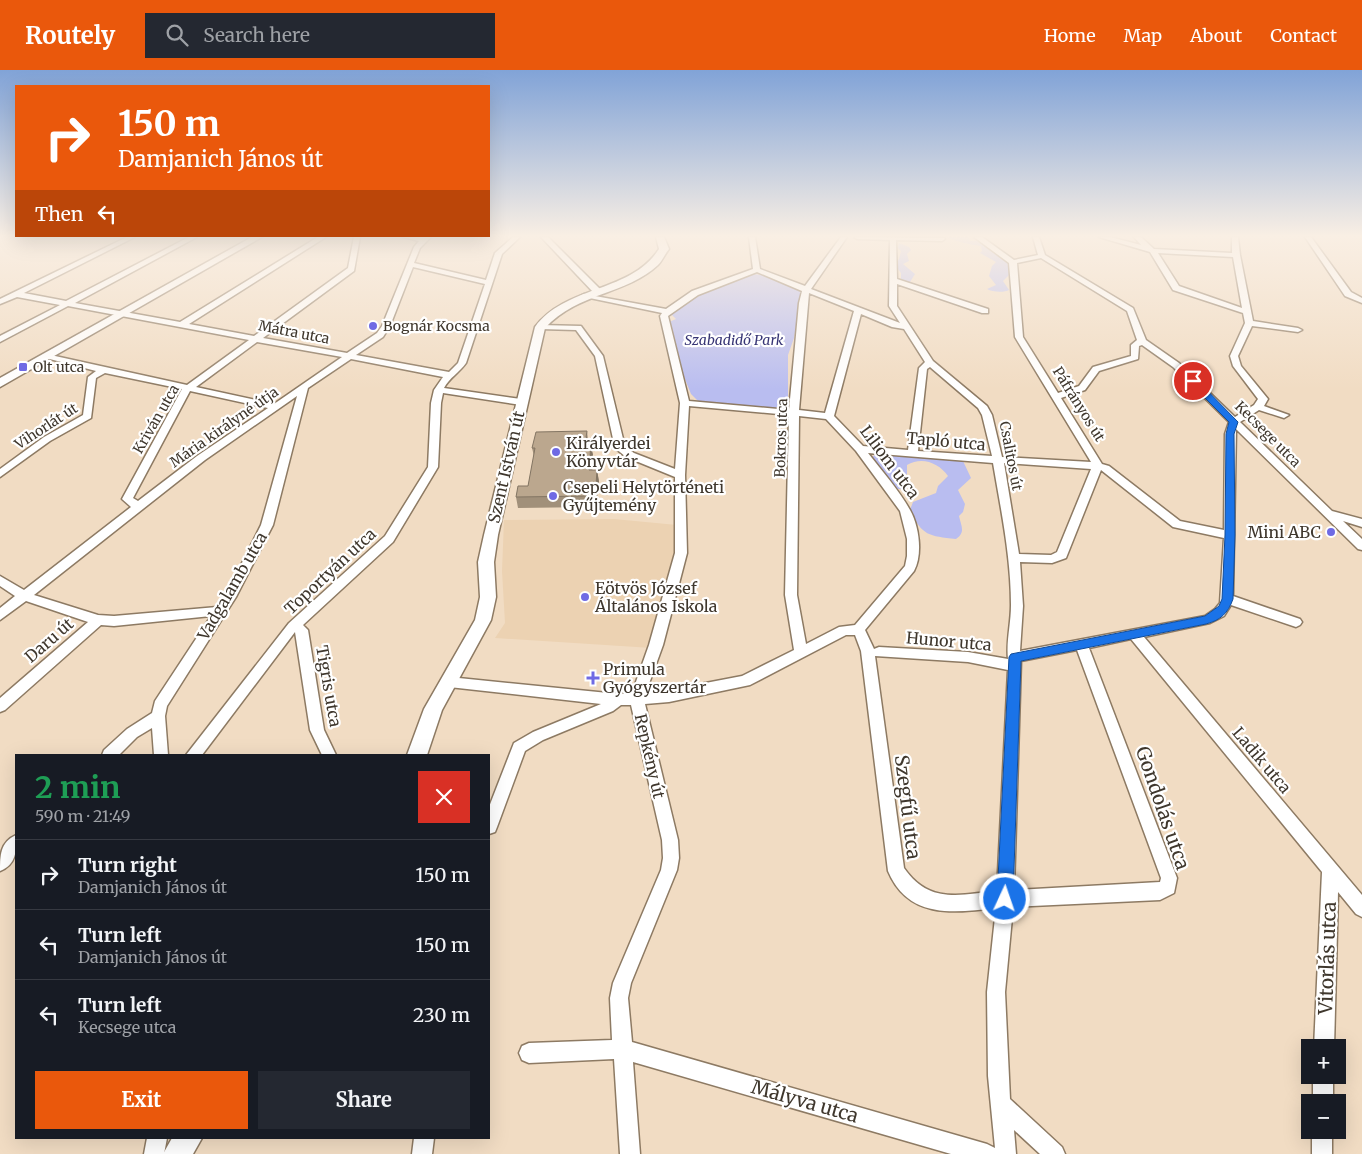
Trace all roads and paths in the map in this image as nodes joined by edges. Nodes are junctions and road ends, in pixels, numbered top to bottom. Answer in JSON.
{"nodes":[{"id":1,"x":29,"y":288,"type":"edge"},
{"id":2,"x":98,"y":288,"type":"edge"},
{"id":3,"x":169,"y":288,"type":"edge"},
{"id":4,"x":241,"y":288,"type":"edge"},
{"id":5,"x":326,"y":288,"type":"edge"},
{"id":6,"x":401,"y":288,"type":"edge"},
{"id":7,"x":487,"y":288,"type":"edge"},
{"id":8,"x":586,"y":288,"type":"edge"},
{"id":9,"x":607,"y":288,"type":"edge"},
{"id":10,"x":710,"y":288,"type":"edge"},
{"id":11,"x":800,"y":288,"type":"edge"},
{"id":12,"x":893,"y":288,"type":"edge"},
{"id":13,"x":916,"y":288,"type":"edge"},
{"id":14,"x":1014,"y":288,"type":"edge"},
{"id":15,"x":1096,"y":288,"type":"edge"},
{"id":16,"x":1176,"y":288,"type":"edge"},
{"id":17,"x":1242,"y":288,"type":"edge"},
{"id":18,"x":1343,"y":288,"type":"edge"},
{"id":19,"x":806,"y":290,"type":"junction"},
{"id":20,"x":16,"y":294,"type":"junction"},
{"id":21,"x":591,"y":294,"type":"junction"},
{"id":22,"x":1362,"y":301,"type":"edge"},
{"id":23,"x":0,"y":302,"type":"edge"},
{"id":24,"x":67,"y":304,"type":"junction"},
{"id":25,"x":858,"y":310,"type":"junction"},
{"id":26,"x":985,"y":311,"type":"dead end"},
{"id":27,"x":667,"y":312,"type":"junction"},
{"id":28,"x":1247,"y":312,"type":"junction"},
{"id":29,"x":123,"y":314,"type":"junction"},
{"id":30,"x":1249,"y":323,"type":"junction"},
{"id":31,"x":181,"y":325,"type":"junction"},
{"id":32,"x":540,"y":327,"type":"junction"},
{"id":33,"x":908,"y":328,"type":"junction"},
{"id":34,"x":1298,"y":330,"type":"dead end"},
{"id":35,"x":0,"y":339,"type":"edge"},
{"id":36,"x":258,"y":339,"type":"junction"},
{"id":37,"x":1142,"y":340,"type":"junction"},
{"id":38,"x":350,"y":356,"type":"junction"},
{"id":39,"x":46,"y":357,"type":"junction"},
{"id":40,"x":930,"y":364,"type":"junction"},
{"id":41,"x":104,"y":369,"type":"junction"},
{"id":42,"x":449,"y":375,"type":"junction"},
{"id":43,"x":0,"y":383,"type":"edge"},
{"id":44,"x":190,"y":387,"type":"junction"},
{"id":45,"x":304,"y":388,"type":"junction"},
{"id":46,"x":439,"y":390,"type":"junction"},
{"id":47,"x":1057,"y":396,"type":"junction"},
{"id":48,"x":521,"y":402,"type":"junction"},
{"id":49,"x":685,"y":403,"type":"junction"},
{"id":50,"x":276,"y":407,"type":"junction"},
{"id":51,"x":1258,"y":407,"type":"junction"},
{"id":52,"x":794,"y":412,"type":"junction"},
{"id":53,"x":1284,"y":415,"type":"dead end"},
{"id":54,"x":829,"y":416,"type":"junction"},
{"id":55,"x":1234,"y":422,"type":"junction"},
{"id":56,"x":860,"y":449,"type":"junction"},
{"id":57,"x":913,"y":453,"type":"junction"},
{"id":58,"x":998,"y":460,"type":"junction"},
{"id":59,"x":1097,"y":466,"type":"junction"},
{"id":60,"x":0,"y":474,"type":"edge"},
{"id":61,"x":680,"y":475,"type":"junction"},
{"id":62,"x":138,"y":506,"type":"junction"},
{"id":63,"x":1326,"y":512,"type":"junction"},
{"id":64,"x":1362,"y":523,"type":"edge"},
{"id":65,"x":1230,"y":535,"type":"junction"},
{"id":66,"x":1362,"y":546,"type":"edge"},
{"id":67,"x":1014,"y":558,"type":"junction"},
{"id":68,"x":0,"y":580,"type":"edge"},
{"id":69,"x":24,"y":596,"type":"junction"},
{"id":70,"x":1227,"y":599,"type":"junction"},
{"id":71,"x":219,"y":611,"type":"junction"},
{"id":72,"x":0,"y":615,"type":"edge"},
{"id":73,"x":98,"y":620,"type":"junction"},
{"id":74,"x":1296,"y":622,"type":"dead end"},
{"id":75,"x":293,"y":626,"type":"junction"},
{"id":76,"x":858,"y":630,"type":"junction"},
{"id":77,"x":1135,"y":635,"type":"junction"},
{"id":78,"x":1082,"y":645,"type":"junction"},
{"id":79,"x":801,"y":652,"type":"junction"},
{"id":80,"x":879,"y":652,"type":"dead end"},
{"id":81,"x":1015,"y":662,"type":"junction"},
{"id":82,"x":449,"y":682,"type":"junction"},
{"id":83,"x":637,"y":699,"type":"junction"},
{"id":84,"x":618,"y":700,"type":"junction"},
{"id":85,"x":0,"y":706,"type":"edge"},
{"id":86,"x":158,"y":716,"type":"junction"},
{"id":87,"x":110,"y":754,"type":"edge"},
{"id":88,"x":161,"y":754,"type":"edge"},
{"id":89,"x":194,"y":754,"type":"edge"},
{"id":90,"x":329,"y":754,"type":"edge"},
{"id":91,"x":417,"y":754,"type":"edge"},
{"id":92,"x":490,"y":823,"type":"edge"},
{"id":93,"x":15,"y":845,"type":"edge"},
{"id":94,"x":0,"y":863,"type":"edge"},
{"id":95,"x":1330,"y":869,"type":"junction"},
{"id":96,"x":1005,"y":899,"type":"junction"},
{"id":97,"x":1362,"y":908,"type":"edge"},
{"id":98,"x":1324,"y":1039,"type":"edge"},
{"id":99,"x":623,"y":1048,"type":"junction"},
{"id":100,"x":529,"y":1053,"type":"dead end"},
{"id":101,"x":1002,"y":1105,"type":"junction"},
{"id":102,"x":157,"y":1139,"type":"edge"},
{"id":103,"x":188,"y":1139,"type":"edge"},
{"id":104,"x":424,"y":1139,"type":"edge"},
{"id":105,"x":1322,"y":1139,"type":"edge"},
{"id":106,"x":154,"y":1154,"type":"edge"},
{"id":107,"x":176,"y":1154,"type":"edge"},
{"id":108,"x":422,"y":1154,"type":"edge"},
{"id":109,"x":630,"y":1154,"type":"edge"},
{"id":110,"x":987,"y":1154,"type":"edge"},
{"id":111,"x":1006,"y":1154,"type":"edge"},
{"id":112,"x":1055,"y":1154,"type":"edge"},
{"id":113,"x":1322,"y":1154,"type":"edge"}],
"edges":[{"from":1,"to":20,"type":"street"},
{"from":2,"to":24,"type":"street"},
{"from":3,"to":29,"type":"street"},
{"from":4,"to":31,"type":"street"},
{"from":5,"to":36,"type":"street","name":"Kriván utca"},
{"from":6,"to":38,"type":"street","name":"Mária királyné útja"},
{"from":7,"to":42,"type":"street"},
{"from":8,"to":21,"type":"street"},
{"from":9,"to":21,"type":"street"},
{"from":10,"to":27,"type":"street"},
{"from":11,"to":19,"type":"street"},
{"from":12,"to":33,"type":"street","name":"Csalitos út"},
{"from":13,"to":26,"type":"street"},
{"from":14,"to":47,"type":"street","name":"Páfrányos út"},
{"from":15,"to":37,"type":"street"},
{"from":16,"to":28,"type":"street"},
{"from":17,"to":28,"type":"street"},
{"from":18,"to":22,"type":"street"},
{"from":19,"to":25,"type":"street"},
{"from":19,"to":52,"type":"street","name":"Bokros utca"},
{"from":20,"to":23,"type":"street"},
{"from":20,"to":24,"type":"street","name":"Mátra utca"},
{"from":21,"to":27,"type":"street"},
{"from":21,"to":32,"type":"street"},
{"from":24,"to":29,"type":"street","name":"Mátra utca"},
{"from":24,"to":35,"type":"street"},
{"from":25,"to":33,"type":"street"},
{"from":25,"to":54,"type":"street"},
{"from":27,"to":49,"type":"street","name":"Repkény út"},
{"from":28,"to":30,"type":"street"},
{"from":29,"to":31,"type":"street","name":"Mátra utca"},
{"from":29,"to":39,"type":"street"},
{"from":30,"to":34,"type":"street"},
{"from":30,"to":51,"type":"street"},
{"from":31,"to":36,"type":"street","name":"Mátra utca"},
{"from":32,"to":48,"type":"street","name":"Szent István út"},
{"from":32,"to":61,"type":"street"},
{"from":33,"to":40,"type":"street","name":"Csalitos út"},
{"from":36,"to":38,"type":"street","name":"Mátra utca"},
{"from":36,"to":44,"type":"street","name":"Kriván utca"},
{"from":37,"to":47,"type":"street"},
{"from":37,"to":55,"type":"street","name":"Kecsege utca"},
{"from":38,"to":42,"type":"street","name":"Mátra utca"},
{"from":38,"to":45,"type":"street","name":"Mária királyné útja"},
{"from":39,"to":41,"type":"street"},
{"from":39,"to":43,"type":"street"},
{"from":40,"to":57,"type":"street"},
{"from":40,"to":58,"type":"street","name":"Csalitos út"},
{"from":41,"to":44,"type":"street"},
{"from":41,"to":60,"type":"street","name":"Vihorlát út"},
{"from":42,"to":46,"type":"street"},
{"from":44,"to":50,"type":"street"},
{"from":44,"to":62,"type":"street","name":"Kriván utca"},
{"from":45,"to":50,"type":"street","name":"Mária királyné útja"},
{"from":45,"to":71,"type":"street","name":"Vadgalamb utca"},
{"from":46,"to":48,"type":"street"},
{"from":46,"to":75,"type":"street","name":"Toportyán utca"},
{"from":47,"to":59,"type":"street","name":"Páfrányos út"},
{"from":48,"to":82,"type":"street","name":"Szent István út"},
{"from":49,"to":52,"type":"street"},
{"from":49,"to":61,"type":"street","name":"Repkény út"},
{"from":50,"to":62,"type":"street","name":"Mária királyné útja"},
{"from":51,"to":53,"type":"street"},
{"from":51,"to":55,"type":"street"},
{"from":52,"to":54,"type":"street"},
{"from":52,"to":79,"type":"street","name":"Bokros utca"},
{"from":54,"to":56,"type":"street","name":"Liliom utca"},
{"from":55,"to":63,"type":"street","name":"Kecsege utca"},
{"from":55,"to":65,"type":"street"},
{"from":56,"to":57,"type":"street","name":"Tapló utca"},
{"from":56,"to":76,"type":"street","name":"Liliom utca"},
{"from":57,"to":58,"type":"street","name":"Tapló utca"},
{"from":58,"to":59,"type":"street","name":"Tapló utca"},
{"from":58,"to":67,"type":"street","name":"Csalitos út"},
{"from":59,"to":65,"type":"street"},
{"from":59,"to":67,"type":"street","name":"Páfrányos út"},
{"from":61,"to":83,"type":"street","name":"Repkény út"},
{"from":62,"to":69,"type":"street","name":"Mária királyné útja"},
{"from":63,"to":64,"type":"street","name":"Kecsege utca"},
{"from":63,"to":66,"type":"street","name":"Kecsege utca"},
{"from":65,"to":70,"type":"street"},
{"from":67,"to":81,"type":"street","name":"Csalitos út"},
{"from":68,"to":69,"type":"street"},
{"from":69,"to":72,"type":"street","name":"Mária királyné útja"},
{"from":69,"to":73,"type":"street"},
{"from":70,"to":74,"type":"street"},
{"from":70,"to":77,"type":"street"},
{"from":71,"to":73,"type":"street"},
{"from":71,"to":86,"type":"street","name":"Vadgalamb utca"},
{"from":73,"to":85,"type":"street","name":"Daru út"},
{"from":75,"to":89,"type":"street","name":"Toportyán utca"},
{"from":75,"to":90,"type":"street","name":"Tigris utca"},
{"from":76,"to":79,"type":"street"},
{"from":76,"to":96,"type":"street","name":"Szegfű utca"},
{"from":77,"to":78,"type":"street"},
{"from":77,"to":95,"type":"street","name":"Ladik utca"},
{"from":78,"to":81,"type":"street"},
{"from":78,"to":96,"type":"street","name":"Gondolás utca"},
{"from":79,"to":83,"type":"street"},
{"from":80,"to":81,"type":"street","name":"Hunor utca"},
{"from":81,"to":96,"type":"street","name":"Csalitos út"},
{"from":82,"to":84,"type":"street"},
{"from":82,"to":91,"type":"street","name":"Szent István út"},
{"from":83,"to":84,"type":"street"},
{"from":83,"to":99,"type":"street","name":"Repkény út"},
{"from":84,"to":92,"type":"street"},
{"from":86,"to":87,"type":"street"},
{"from":86,"to":88,"type":"street"},
{"from":93,"to":94,"type":"street"},
{"from":95,"to":97,"type":"street","name":"Ladik utca"},
{"from":95,"to":98,"type":"street","name":"Vitorlás utca"},
{"from":96,"to":101,"type":"street","name":"Csalitos út"},
{"from":99,"to":100,"type":"street","name":"Mályva utca"},
{"from":99,"to":109,"type":"street","name":"Repkény út"},
{"from":99,"to":110,"type":"street","name":"Mályva utca"},
{"from":101,"to":111,"type":"street","name":"Csalitos út"},
{"from":101,"to":112,"type":"street"},
{"from":102,"to":106,"type":"street"},
{"from":103,"to":107,"type":"street"},
{"from":104,"to":108,"type":"street"},
{"from":105,"to":113,"type":"street"}]}
